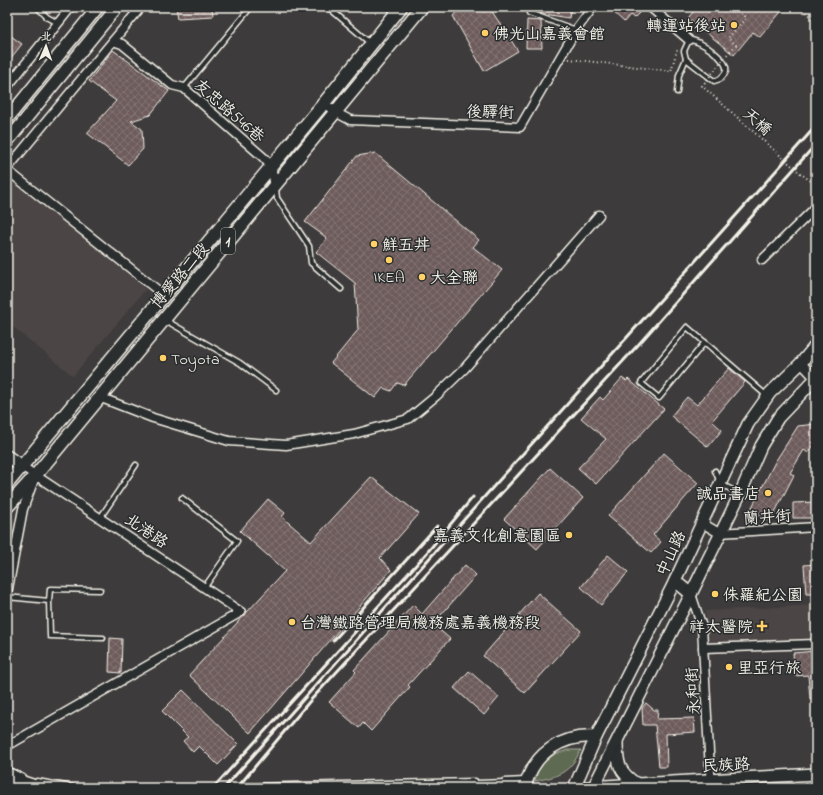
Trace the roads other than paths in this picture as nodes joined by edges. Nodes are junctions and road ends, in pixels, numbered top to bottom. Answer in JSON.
{"nodes":[{"id":1,"x":37,"y":7,"type":"edge"},
{"id":2,"x":71,"y":7,"type":"edge"},
{"id":3,"x":98,"y":7,"type":"edge"},
{"id":4,"x":117,"y":7,"type":"edge"},
{"id":5,"x":141,"y":7,"type":"edge"},
{"id":6,"x":250,"y":7,"type":"edge"},
{"id":7,"x":328,"y":7,"type":"edge"},
{"id":8,"x":401,"y":7,"type":"edge"},
{"id":9,"x":422,"y":7,"type":"edge"},
{"id":10,"x":529,"y":7,"type":"edge"},
{"id":11,"x":594,"y":7,"type":"edge"},
{"id":12,"x":650,"y":7,"type":"edge"},
{"id":13,"x":58,"y":23,"type":"junction"},
{"id":14,"x":576,"y":30,"type":"junction"},
{"id":15,"x":689,"y":40,"type":"junction"},
{"id":16,"x":113,"y":41,"type":"junction"},
{"id":17,"x":371,"y":44,"type":"junction"},
{"id":18,"x":686,"y":59,"type":"junction"},
{"id":19,"x":7,"y":86,"type":"edge"},
{"id":20,"x":184,"y":88,"type":"junction"},
{"id":21,"x":678,"y":92,"type":"dead end"},
{"id":22,"x":324,"y":103,"type":"junction"},
{"id":23,"x":335,"y":112,"type":"junction"},
{"id":24,"x":7,"y":119,"type":"edge"},
{"id":25,"x":7,"y":142,"type":"edge"},
{"id":26,"x":271,"y":166,"type":"junction"},
{"id":27,"x":7,"y":169,"type":"edge"},
{"id":28,"x":275,"y":186,"type":"junction"},
{"id":29,"x":816,"y":207,"type":"edge"},
{"id":30,"x":599,"y":215,"type":"dead end"},
{"id":31,"x":762,"y":260,"type":"dead end"},
{"id":32,"x":341,"y":289,"type":"dead end"},
{"id":33,"x":165,"y":296,"type":"junction"},
{"id":34,"x":163,"y":319,"type":"junction"},
{"id":35,"x":705,"y":342,"type":"junction"},
{"id":36,"x":816,"y":345,"type":"edge"},
{"id":37,"x":801,"y":363,"type":"junction"},
{"id":38,"x":816,"y":378,"type":"edge"},
{"id":39,"x":276,"y":390,"type":"dead end"},
{"id":40,"x":767,"y":396,"type":"junction"},
{"id":41,"x":99,"y":397,"type":"junction"},
{"id":42,"x":7,"y":456,"type":"edge"},
{"id":43,"x":136,"y":465,"type":"dead end"},
{"id":44,"x":22,"y":467,"type":"junction"},
{"id":45,"x":715,"y":471,"type":"dead end"},
{"id":46,"x":35,"y":476,"type":"junction"},
{"id":47,"x":7,"y":484,"type":"edge"},
{"id":48,"x":721,"y":484,"type":"junction"},
{"id":49,"x":740,"y":494,"type":"junction"},
{"id":50,"x":182,"y":498,"type":"dead end"},
{"id":51,"x":7,"y":507,"type":"edge"},
{"id":52,"x":100,"y":518,"type":"junction"},
{"id":53,"x":702,"y":523,"type":"junction"},
{"id":54,"x":816,"y":527,"type":"edge"},
{"id":55,"x":719,"y":533,"type":"junction"},
{"id":56,"x":675,"y":581,"type":"junction"},
{"id":57,"x":204,"y":588,"type":"junction"},
{"id":58,"x":100,"y":590,"type":"dead end"},
{"id":59,"x":7,"y":594,"type":"edge"},
{"id":60,"x":691,"y":594,"type":"junction"},
{"id":61,"x":7,"y":597,"type":"edge"},
{"id":62,"x":49,"y":600,"type":"junction"},
{"id":63,"x":103,"y":638,"type":"dead end"},
{"id":64,"x":816,"y":644,"type":"edge"},
{"id":65,"x":703,"y":648,"type":"junction"},
{"id":66,"x":596,"y":737,"type":"junction"},
{"id":67,"x":617,"y":740,"type":"junction"},
{"id":68,"x":7,"y":746,"type":"edge"},
{"id":69,"x":7,"y":769,"type":"edge"},
{"id":70,"x":816,"y":774,"type":"edge"},
{"id":71,"x":7,"y":775,"type":"edge"},
{"id":72,"x":7,"y":782,"type":"edge"},
{"id":73,"x":525,"y":785,"type":"edge"},
{"id":74,"x":711,"y":785,"type":"edge"},
{"id":75,"x":593,"y":787,"type":"edge"},
{"id":76,"x":634,"y":787,"type":"edge"},
{"id":77,"x":21,"y":788,"type":"edge"},
{"id":78,"x":46,"y":788,"type":"edge"},
{"id":79,"x":78,"y":788,"type":"edge"},
{"id":80,"x":245,"y":788,"type":"edge"},
{"id":81,"x":387,"y":788,"type":"edge"},
{"id":82,"x":574,"y":788,"type":"edge"}],
"edges":[{"from":1,"to":13,"type":"lane"},
{"from":2,"to":13,"type":"street"},
{"from":3,"to":24,"type":"main road"},
{"from":4,"to":25,"type":"main road"},
{"from":5,"to":16,"type":"street"},
{"from":6,"to":20,"type":"lane"},
{"from":7,"to":17,"type":"lane"},
{"from":8,"to":17,"type":"main road","name":"博愛路二段","number":"1"},
{"from":9,"to":23,"type":"main road","name":"博愛路二段","number":"1"},
{"from":10,"to":14,"type":"lane"},
{"from":11,"to":14,"type":"street","name":"後驛街"},
{"from":12,"to":15,"type":"street"},
{"from":13,"to":19,"type":"street"},
{"from":14,"to":23,"type":"street","name":"後驛街"},
{"from":15,"to":18,"type":"lane"},
{"from":15,"to":18,"type":"lane"},
{"from":16,"to":20,"type":"street","name":"友忠路546巷"},
{"from":16,"to":27,"type":"street"},
{"from":17,"to":22,"type":"main road","name":"博愛路二段","number":"1"},
{"from":18,"to":21,"type":"lane"},
{"from":20,"to":26,"type":"street","name":"友忠路546巷"},
{"from":22,"to":23,"type":"street","name":"後驛街"},
{"from":22,"to":26,"type":"main road","name":"博愛路二段","number":"1"},
{"from":23,"to":28,"type":"main road","name":"博愛路二段","number":"1"},
{"from":26,"to":28,"type":"street"},
{"from":26,"to":33,"type":"main road","name":"博愛路二段","number":"1"},
{"from":27,"to":33,"type":"street"},
{"from":28,"to":32,"type":"lane"},
{"from":28,"to":34,"type":"main road","name":"博愛路二段","number":"1"},
{"from":29,"to":31,"type":"street"},
{"from":30,"to":41,"type":"street"},
{"from":33,"to":44,"type":"main road","name":"博愛路二段","number":"1"},
{"from":34,"to":39,"type":"lane"},
{"from":34,"to":41,"type":"main road","name":"博愛路二段","number":"1"},
{"from":35,"to":35,"type":"lane"},
{"from":35,"to":40,"type":"lane"},
{"from":36,"to":37,"type":"main road","name":"中山路"},
{"from":37,"to":38,"type":"street"},
{"from":37,"to":40,"type":"main road","name":"中山路"},
{"from":38,"to":49,"type":"main road"},
{"from":40,"to":48,"type":"main road","name":"中山路"},
{"from":41,"to":46,"type":"main road","name":"博愛路二段","number":"1"},
{"from":42,"to":44,"type":"main road","name":"北港路"},
{"from":43,"to":52,"type":"lane"},
{"from":44,"to":46,"type":"street","name":"北港路"},
{"from":44,"to":47,"type":"main road","name":"博愛路二段","number":"1"},
{"from":45,"to":48,"type":"lane"},
{"from":46,"to":51,"type":"main road","name":"博愛路二段","number":"1"},
{"from":46,"to":52,"type":"street","name":"北港路"},
{"from":46,"to":59,"type":"street"},
{"from":48,"to":49,"type":"lane"},
{"from":48,"to":53,"type":"main road","name":"中山路"},
{"from":49,"to":55,"type":"main road"},
{"from":50,"to":57,"type":"lane"},
{"from":52,"to":57,"type":"street","name":"北港路"},
{"from":53,"to":55,"type":"street"},
{"from":53,"to":56,"type":"main road","name":"中山路"},
{"from":54,"to":55,"type":"street","name":"蘭井街"},
{"from":55,"to":60,"type":"main road"},
{"from":56,"to":60,"type":"main road"},
{"from":56,"to":66,"type":"main road","name":"中山路"},
{"from":57,"to":68,"type":"street","name":"北港路"},
{"from":58,"to":62,"type":"lane"},
{"from":60,"to":65,"type":"street","name":"永和街"},
{"from":60,"to":67,"type":"main road"},
{"from":61,"to":62,"type":"lane"},
{"from":62,"to":63,"type":"lane"},
{"from":64,"to":65,"type":"street"},
{"from":65,"to":74,"type":"street","name":"永和街"},
{"from":66,"to":73,"type":"main road"},
{"from":66,"to":82,"type":"main road","name":"中山路"},
{"from":67,"to":75,"type":"main road"},
{"from":67,"to":76,"type":"main road"},
{"from":69,"to":79,"type":"lane"},
{"from":70,"to":74,"type":"main road","name":"民族路"},
{"from":71,"to":78,"type":"street"},
{"from":72,"to":77,"type":"main road"},
{"from":73,"to":80,"type":"lane"},
{"from":73,"to":81,"type":"street"},
{"from":74,"to":76,"type":"main road","name":"民族路"},
{"from":75,"to":76,"type":"main road","name":"民族路"},
{"from":75,"to":82,"type":"main road","name":"民族路"}]}
